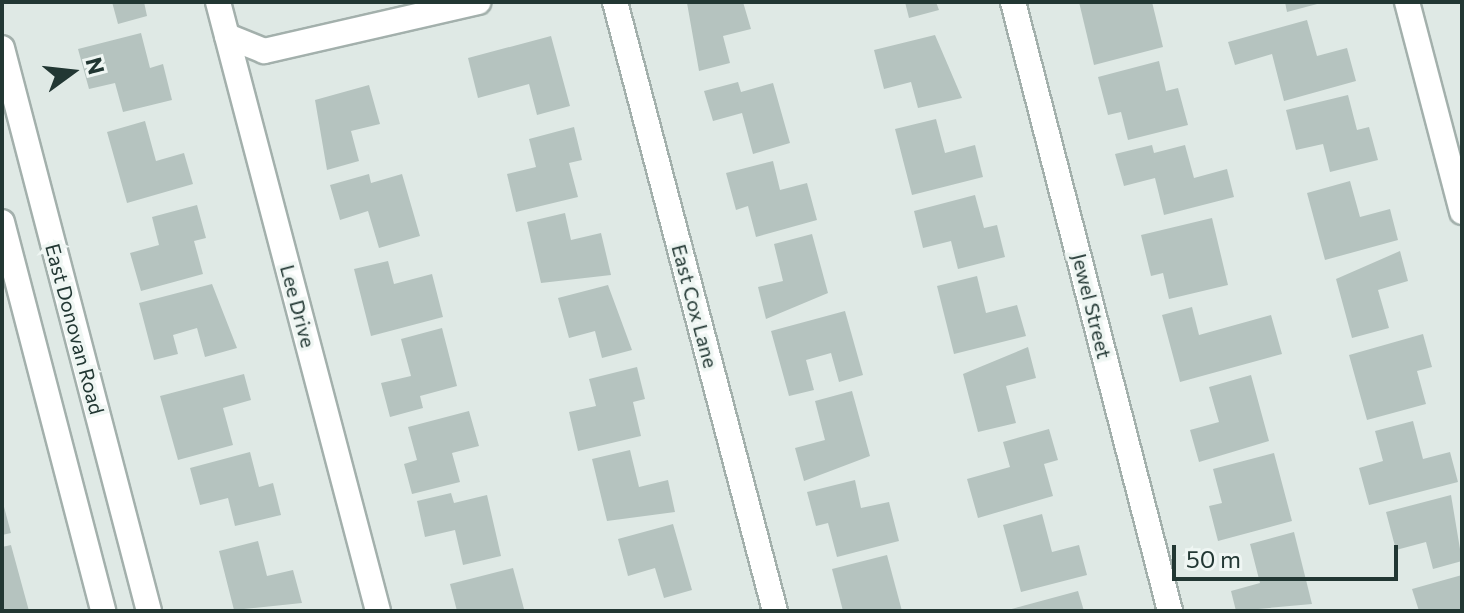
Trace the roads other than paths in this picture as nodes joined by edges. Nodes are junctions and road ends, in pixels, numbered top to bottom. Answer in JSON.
{"nodes":[{"id":1,"x":218,"y":2,"type":"edge"},
{"id":2,"x":478,"y":2,"type":"edge"},
{"id":3,"x":615,"y":2,"type":"edge"},
{"id":4,"x":1013,"y":2,"type":"edge"},
{"id":5,"x":1407,"y":2,"type":"edge"},
{"id":6,"x":227,"y":36,"type":"junction"},
{"id":7,"x":2,"y":48,"type":"edge"},
{"id":8,"x":1462,"y":212,"type":"edge"},
{"id":9,"x":2,"y":222,"type":"edge"},
{"id":10,"x":103,"y":611,"type":"edge"},
{"id":11,"x":149,"y":611,"type":"edge"},
{"id":12,"x":378,"y":611,"type":"edge"},
{"id":13,"x":775,"y":611,"type":"edge"},
{"id":14,"x":1170,"y":611,"type":"edge"}],
"edges":[{"from":1,"to":6,"type":"street","name":"Lee Drive"},
{"from":2,"to":6,"type":"street"},
{"from":3,"to":13,"type":"street","name":"East Cox Lane"},
{"from":4,"to":14,"type":"street","name":"Jewel Street"},
{"from":5,"to":8,"type":"street"},
{"from":6,"to":12,"type":"street","name":"Lee Drive"},
{"from":7,"to":11,"type":"street","name":"East Donovan Road"},
{"from":9,"to":10,"type":"street"}]}
